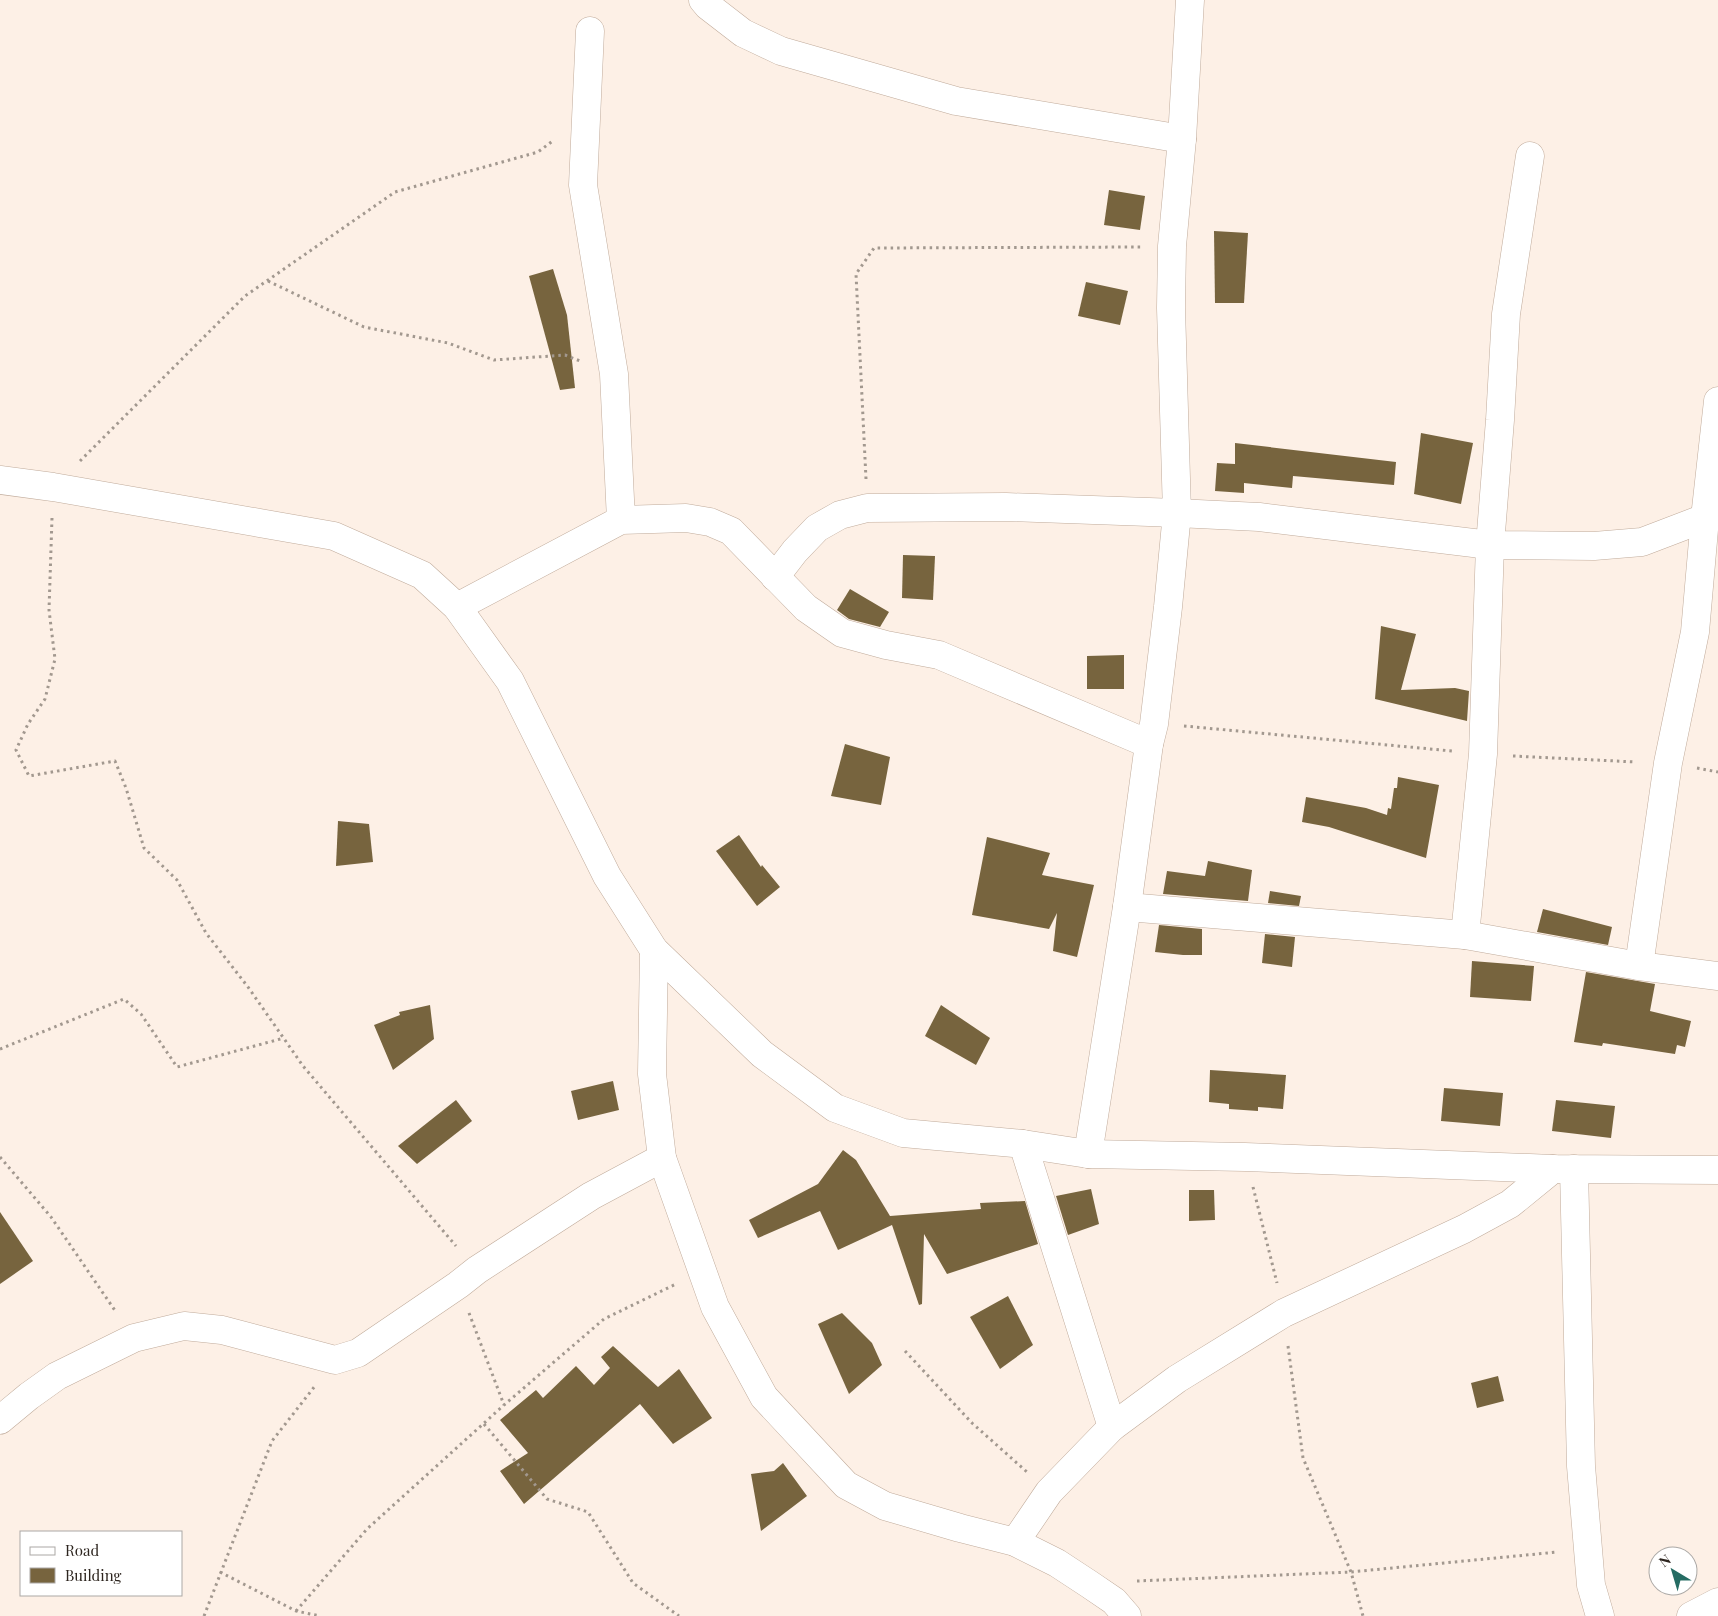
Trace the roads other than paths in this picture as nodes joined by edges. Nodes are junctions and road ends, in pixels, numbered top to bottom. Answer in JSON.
{"nodes":[{"id":1,"x":703,"y":0,"type":"edge"},
{"id":2,"x":1190,"y":0,"type":"edge"},
{"id":3,"x":590,"y":31,"type":"dead end"},
{"id":4,"x":1182,"y":139,"type":"junction"},
{"id":5,"x":1530,"y":156,"type":"dead end"},
{"id":6,"x":1718,"y":401,"type":"edge"},
{"id":7,"x":0,"y":480,"type":"edge"},
{"id":8,"x":1177,"y":513,"type":"junction"},
{"id":9,"x":1712,"y":517,"type":"edge"},
{"id":10,"x":621,"y":520,"type":"junction"},
{"id":11,"x":1490,"y":545,"type":"junction"},
{"id":12,"x":775,"y":577,"type":"junction"},
{"id":13,"x":457,"y":607,"type":"junction"},
{"id":14,"x":1151,"y":734,"type":"junction"},
{"id":15,"x":1127,"y":907,"type":"junction"},
{"id":16,"x":1465,"y":935,"type":"junction"},
{"id":17,"x":654,"y":950,"type":"junction"},
{"id":18,"x":1639,"y":966,"type":"junction"},
{"id":19,"x":1718,"y":976,"type":"edge"},
{"id":20,"x":1023,"y":1144,"type":"junction"},
{"id":21,"x":1088,"y":1154,"type":"junction"},
{"id":22,"x":662,"y":1158,"type":"junction"},
{"id":23,"x":1564,"y":1169,"type":"junction"},
{"id":24,"x":1718,"y":1170,"type":"edge"},
{"id":25,"x":0,"y":1420,"type":"edge"},
{"id":26,"x":1112,"y":1427,"type":"junction"},
{"id":27,"x":1015,"y":1542,"type":"junction"},
{"id":28,"x":1718,"y":1602,"type":"edge"},
{"id":29,"x":1127,"y":1616,"type":"edge"},
{"id":30,"x":1600,"y":1616,"type":"edge"},
{"id":31,"x":1691,"y":1616,"type":"edge"}],
"edges":[{"from":1,"to":4,"type":"street"},
{"from":2,"to":4,"type":"street"},
{"from":3,"to":10,"type":"street"},
{"from":4,"to":8,"type":"street"},
{"from":5,"to":11,"type":"street"},
{"from":6,"to":9,"type":"street"},
{"from":7,"to":13,"type":"street"},
{"from":8,"to":11,"type":"street"},
{"from":8,"to":12,"type":"street"},
{"from":8,"to":14,"type":"street"},
{"from":9,"to":11,"type":"street"},
{"from":9,"to":18,"type":"street"},
{"from":10,"to":12,"type":"street"},
{"from":10,"to":13,"type":"street"},
{"from":11,"to":16,"type":"street"},
{"from":12,"to":14,"type":"street"},
{"from":13,"to":17,"type":"street"},
{"from":14,"to":15,"type":"street"},
{"from":15,"to":16,"type":"street"},
{"from":15,"to":21,"type":"street"},
{"from":16,"to":18,"type":"street"},
{"from":17,"to":20,"type":"street"},
{"from":17,"to":22,"type":"street"},
{"from":18,"to":19,"type":"street"},
{"from":20,"to":21,"type":"street"},
{"from":20,"to":26,"type":"street"},
{"from":21,"to":23,"type":"street"},
{"from":22,"to":25,"type":"street"},
{"from":22,"to":27,"type":"street"},
{"from":23,"to":24,"type":"street"},
{"from":23,"to":26,"type":"street"},
{"from":23,"to":30,"type":"street"},
{"from":26,"to":27,"type":"street"},
{"from":27,"to":29,"type":"street"},
{"from":28,"to":31,"type":"street"}]}
